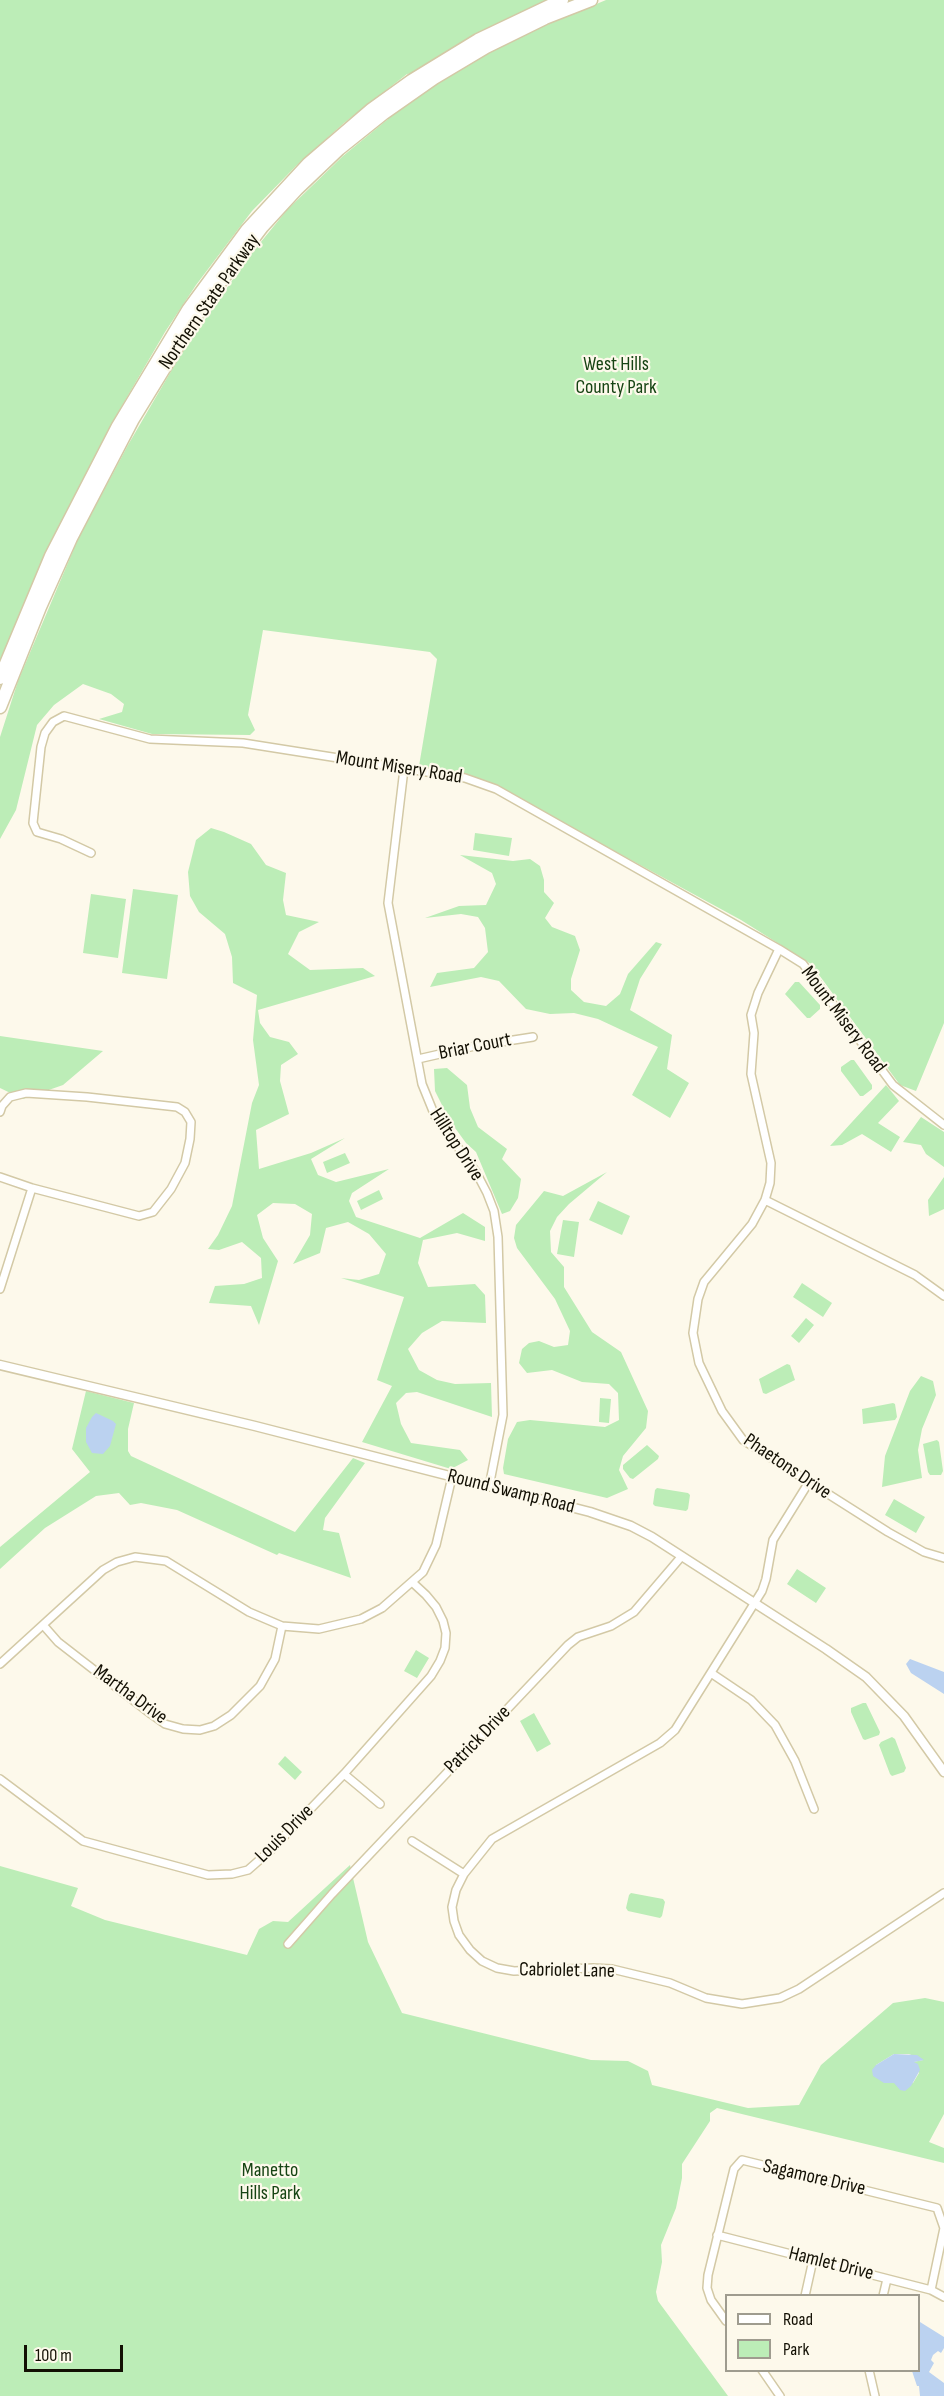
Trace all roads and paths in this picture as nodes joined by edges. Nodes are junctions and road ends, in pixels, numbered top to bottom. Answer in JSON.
{"nodes":[{"id":1,"x":562,"y":0,"type":"edge"},
{"id":2,"x":591,"y":0,"type":"edge"},
{"id":3,"x":0,"y":678,"type":"edge"},
{"id":4,"x":0,"y":707,"type":"edge"},
{"id":5,"x":404,"y":769,"type":"junction"},
{"id":6,"x":91,"y":853,"type":"dead end"},
{"id":7,"x":779,"y":949,"type":"junction"},
{"id":8,"x":533,"y":1037,"type":"dead end"},
{"id":9,"x":418,"y":1059,"type":"junction"},
{"id":10,"x":0,"y":1112,"type":"edge"},
{"id":11,"x":944,"y":1125,"type":"edge"},
{"id":12,"x":0,"y":1177,"type":"edge"},
{"id":13,"x":32,"y":1188,"type":"junction"},
{"id":14,"x":765,"y":1200,"type":"junction"},
{"id":15,"x":0,"y":1289,"type":"edge"},
{"id":16,"x":944,"y":1296,"type":"edge"},
{"id":17,"x":0,"y":1365,"type":"edge"},
{"id":18,"x":452,"y":1478,"type":"junction"},
{"id":19,"x":809,"y":1482,"type":"junction"},
{"id":20,"x":489,"y":1487,"type":"junction"},
{"id":21,"x":681,"y":1557,"type":"junction"},
{"id":22,"x":944,"y":1558,"type":"edge"},
{"id":23,"x":412,"y":1582,"type":"junction"},
{"id":24,"x":754,"y":1605,"type":"junction"},
{"id":25,"x":44,"y":1626,"type":"junction"},
{"id":26,"x":282,"y":1626,"type":"junction"},
{"id":27,"x":0,"y":1664,"type":"edge"},
{"id":28,"x":711,"y":1673,"type":"junction"},
{"id":29,"x":944,"y":1772,"type":"edge"},
{"id":30,"x":344,"y":1774,"type":"junction"},
{"id":31,"x":0,"y":1779,"type":"edge"},
{"id":32,"x":380,"y":1804,"type":"dead end"},
{"id":33,"x":814,"y":1809,"type":"dead end"},
{"id":34,"x":412,"y":1841,"type":"dead end"},
{"id":35,"x":464,"y":1874,"type":"junction"},
{"id":36,"x":944,"y":1893,"type":"edge"},
{"id":37,"x":288,"y":1944,"type":"dead end"},
{"id":38,"x":717,"y":2235,"type":"junction"},
{"id":39,"x":813,"y":2260,"type":"junction"},
{"id":40,"x":887,"y":2279,"type":"junction"},
{"id":41,"x":931,"y":2290,"type":"junction"},
{"id":42,"x":805,"y":2294,"type":"edge"},
{"id":43,"x":883,"y":2294,"type":"edge"},
{"id":44,"x":944,"y":2297,"type":"edge"},
{"id":45,"x":725,"y":2320,"type":"edge"},
{"id":46,"x":766,"y":2372,"type":"edge"},
{"id":47,"x":869,"y":2372,"type":"edge"},
{"id":48,"x":780,"y":2396,"type":"edge"},
{"id":49,"x":875,"y":2396,"type":"edge"}],
"edges":[{"from":1,"to":3,"type":"highway","name":"Northern State Parkway"},
{"from":2,"to":4,"type":"highway","name":"Northern State Parkway"},
{"from":5,"to":6,"type":"street","name":"Mount Misery Road"},
{"from":5,"to":7,"type":"street","name":"Mount Misery Road"},
{"from":5,"to":9,"type":"street","name":"Hilltop Drive"},
{"from":7,"to":11,"type":"street","name":"Mount Misery Road"},
{"from":7,"to":14,"type":"street","name":"Phaetons Drive"},
{"from":8,"to":9,"type":"street","name":"Briar Court"},
{"from":9,"to":20,"type":"street","name":"Hilltop Drive"},
{"from":10,"to":13,"type":"street"},
{"from":12,"to":13,"type":"street"},
{"from":13,"to":15,"type":"street"},
{"from":14,"to":16,"type":"street"},
{"from":14,"to":19,"type":"street","name":"Phaetons Drive"},
{"from":17,"to":18,"type":"street","name":"Round Swamp Road"},
{"from":18,"to":20,"type":"street","name":"Round Swamp Road"},
{"from":18,"to":23,"type":"street"},
{"from":19,"to":22,"type":"street","name":"Phaetons Drive"},
{"from":19,"to":24,"type":"street","name":"Cabriolet Lane"},
{"from":20,"to":21,"type":"street","name":"Round Swamp Road"},
{"from":21,"to":24,"type":"street","name":"Round Swamp Road"},
{"from":21,"to":37,"type":"street","name":"Patrick Drive"},
{"from":23,"to":26,"type":"street"},
{"from":23,"to":30,"type":"street","name":"Louis Drive"},
{"from":24,"to":28,"type":"street","name":"Cabriolet Lane"},
{"from":24,"to":29,"type":"street","name":"Round Swamp Road"},
{"from":25,"to":26,"type":"street"},
{"from":25,"to":26,"type":"street","name":"Martha Drive"},
{"from":25,"to":27,"type":"street"},
{"from":28,"to":33,"type":"street"},
{"from":28,"to":35,"type":"street","name":"Cabriolet Lane"},
{"from":30,"to":31,"type":"street","name":"Louis Drive"},
{"from":30,"to":32,"type":"street"},
{"from":34,"to":35,"type":"street"},
{"from":35,"to":36,"type":"street","name":"Cabriolet Lane"},
{"from":38,"to":39,"type":"street","name":"Hamlet Drive"},
{"from":38,"to":41,"type":"street","name":"Sagamore Drive"},
{"from":38,"to":45,"type":"street","name":"Sagamore Drive"},
{"from":39,"to":40,"type":"street","name":"Hamlet Drive"},
{"from":39,"to":42,"type":"street"},
{"from":40,"to":41,"type":"street","name":"Hamlet Drive"},
{"from":40,"to":43,"type":"street"},
{"from":41,"to":44,"type":"street","name":"Hamlet Drive"},
{"from":46,"to":48,"type":"street"},
{"from":47,"to":49,"type":"street"}]}
